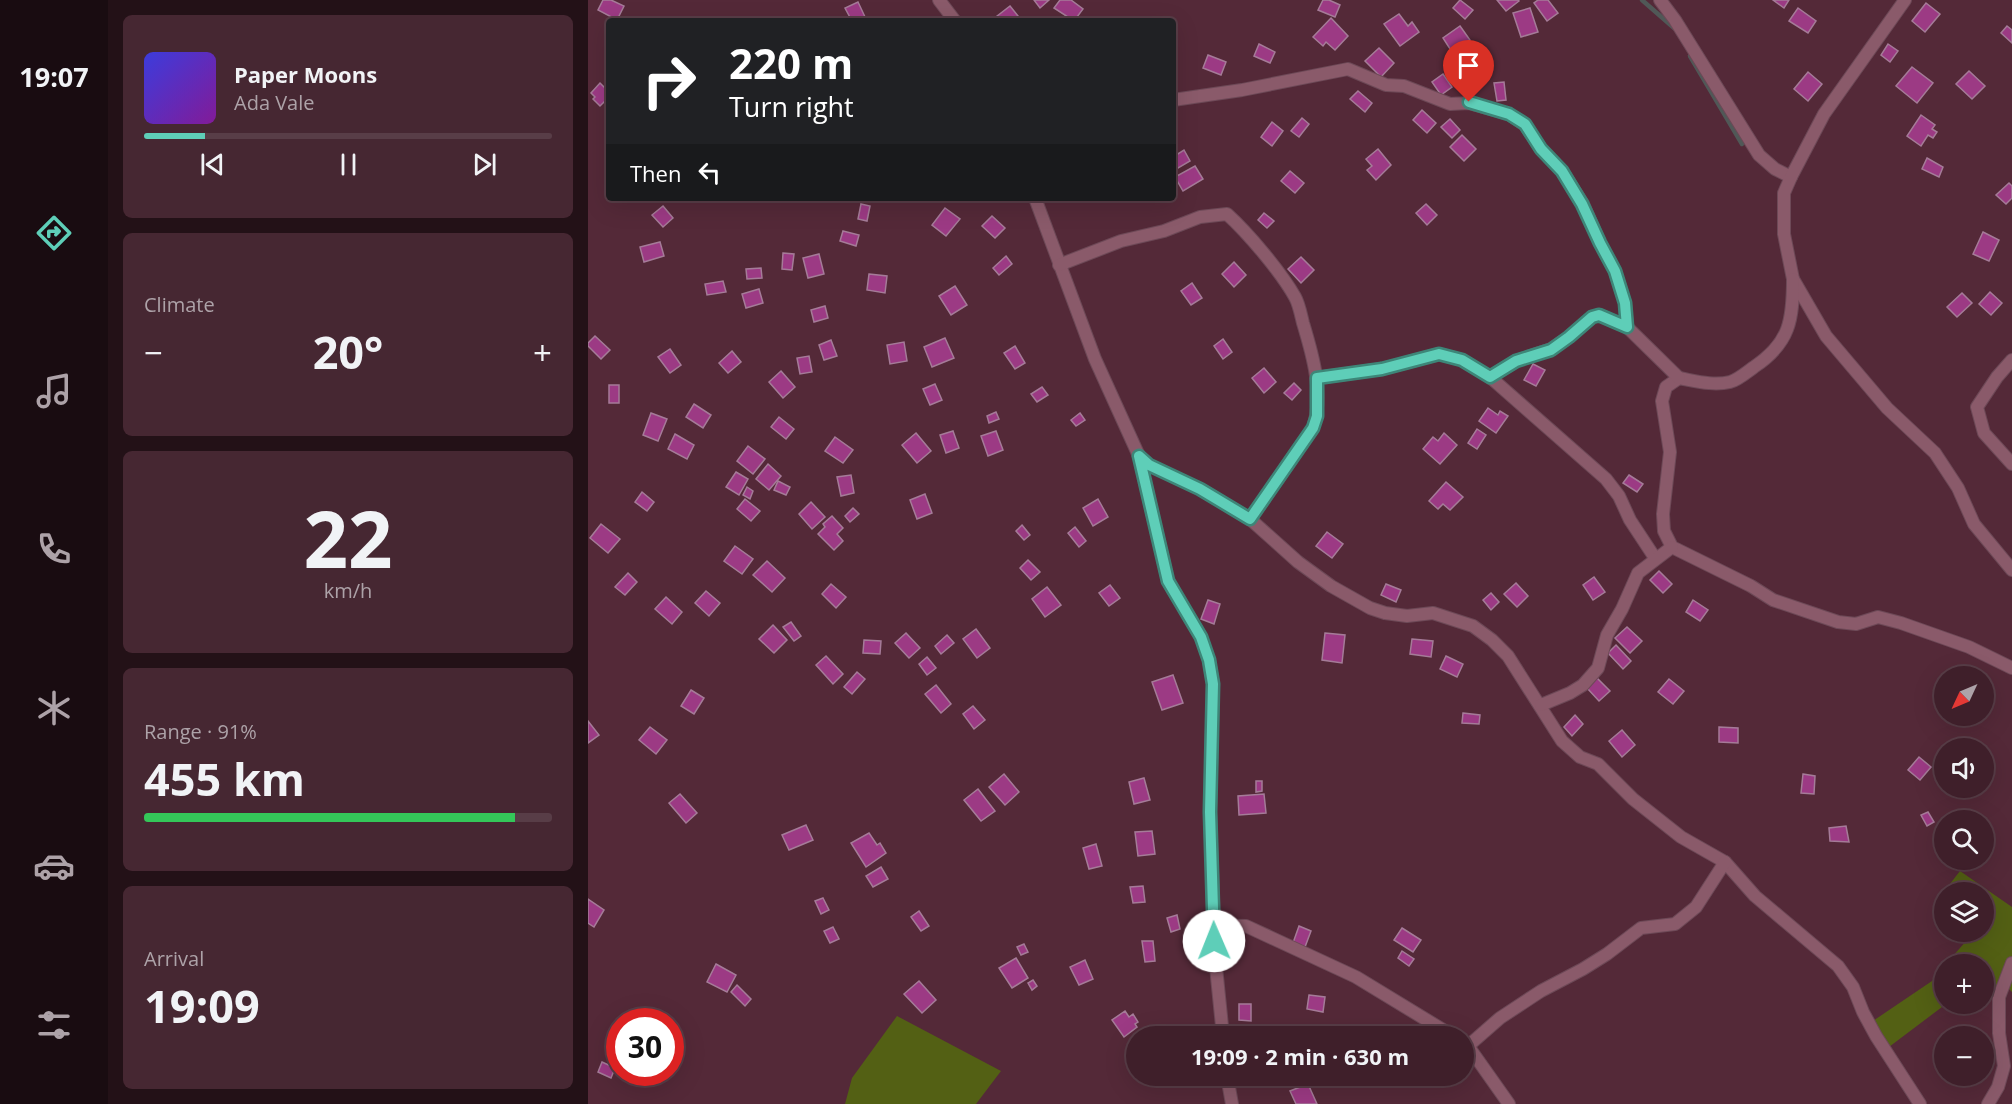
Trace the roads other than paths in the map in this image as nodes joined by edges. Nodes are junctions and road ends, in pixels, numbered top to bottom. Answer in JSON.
{"nodes":[{"id":1,"x":939,"y":0,"type":"edge"},
{"id":2,"x":1660,"y":0,"type":"edge"},
{"id":3,"x":1905,"y":0,"type":"edge"},
{"id":4,"x":953,"y":18,"type":"edge"},
{"id":5,"x":1176,"y":100,"type":"edge"},
{"id":6,"x":1791,"y":177,"type":"junction"},
{"id":7,"x":1036,"y":201,"type":"edge"},
{"id":8,"x":1059,"y":265,"type":"junction"},
{"id":9,"x":1793,"y":279,"type":"junction"},
{"id":10,"x":1627,"y":327,"type":"junction"},
{"id":11,"x":2012,"y":360,"type":"edge"},
{"id":12,"x":1490,"y":377,"type":"junction"},
{"id":13,"x":1317,"y":378,"type":"junction"},
{"id":14,"x":1679,"y":378,"type":"junction"},
{"id":15,"x":1139,"y":456,"type":"junction"},
{"id":16,"x":2012,"y":464,"type":"edge"},
{"id":17,"x":1250,"y":519,"type":"junction"},
{"id":18,"x":1672,"y":547,"type":"junction"},
{"id":19,"x":1656,"y":558,"type":"junction"},
{"id":20,"x":2012,"y":570,"type":"edge"},
{"id":21,"x":2012,"y":668,"type":"edge"},
{"id":22,"x":1540,"y":705,"type":"junction"},
{"id":23,"x":1725,"y":862,"type":"junction"},
{"id":24,"x":1214,"y":925,"type":"junction"},
{"id":25,"x":2012,"y":963,"type":"edge"},
{"id":26,"x":1222,"y":1026,"type":"edge"},
{"id":27,"x":1437,"y":1026,"type":"edge"},
{"id":28,"x":1474,"y":1038,"type":"edge"},
{"id":29,"x":1474,"y":1055,"type":"edge"},
{"id":30,"x":1229,"y":1086,"type":"edge"},
{"id":31,"x":1232,"y":1104,"type":"edge"},
{"id":32,"x":1509,"y":1104,"type":"edge"},
{"id":33,"x":1920,"y":1104,"type":"edge"},
{"id":34,"x":1988,"y":1104,"type":"edge"}],
"edges":[{"from":1,"to":4,"type":"street"},
{"from":2,"to":6,"type":"street"},
{"from":3,"to":6,"type":"street"},
{"from":5,"to":10,"type":"street"},
{"from":6,"to":9,"type":"street"},
{"from":7,"to":8,"type":"street"},
{"from":8,"to":13,"type":"street"},
{"from":8,"to":15,"type":"street"},
{"from":9,"to":14,"type":"street"},
{"from":9,"to":20,"type":"street"},
{"from":10,"to":12,"type":"street"},
{"from":10,"to":14,"type":"street"},
{"from":11,"to":16,"type":"street"},
{"from":12,"to":13,"type":"street"},
{"from":12,"to":19,"type":"street"},
{"from":13,"to":17,"type":"street"},
{"from":14,"to":18,"type":"street"},
{"from":15,"to":17,"type":"street"},
{"from":15,"to":24,"type":"street"},
{"from":17,"to":22,"type":"street"},
{"from":18,"to":19,"type":"street"},
{"from":18,"to":21,"type":"street"},
{"from":19,"to":22,"type":"street"},
{"from":22,"to":23,"type":"street"},
{"from":23,"to":28,"type":"street"},
{"from":23,"to":33,"type":"street"},
{"from":24,"to":26,"type":"street"},
{"from":24,"to":27,"type":"street"},
{"from":25,"to":34,"type":"street"},
{"from":29,"to":32,"type":"street"},
{"from":30,"to":31,"type":"street"}]}
